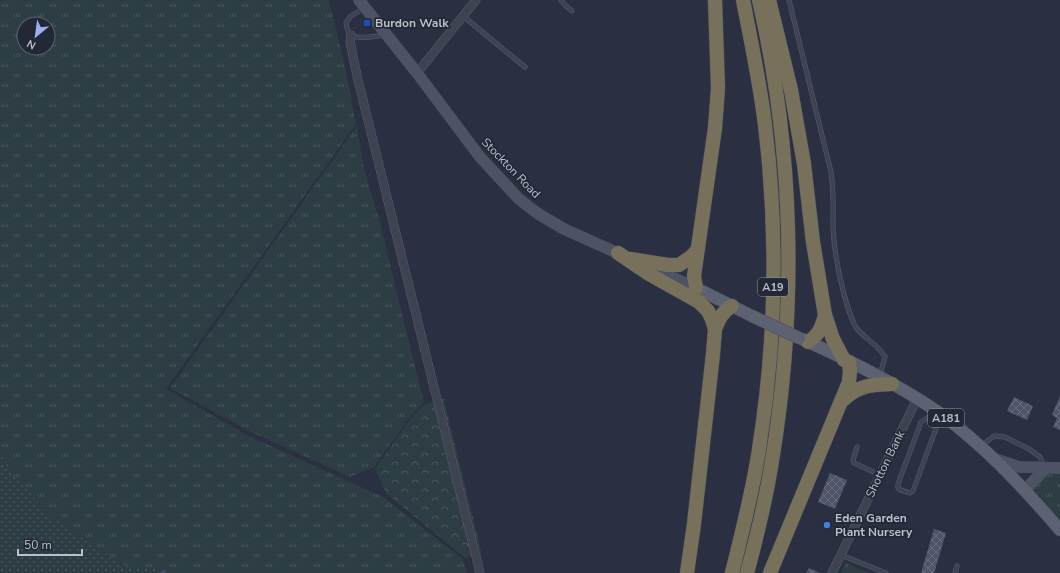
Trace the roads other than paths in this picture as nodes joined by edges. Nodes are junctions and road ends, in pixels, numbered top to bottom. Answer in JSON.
{"nodes":[{"id":1,"x":476,"y":0,"type":"edge"},
{"id":2,"x":561,"y":0,"type":"edge"},
{"id":3,"x":715,"y":0,"type":"edge"},
{"id":4,"x":743,"y":0,"type":"edge"},
{"id":5,"x":759,"y":0,"type":"edge"},
{"id":6,"x":769,"y":0,"type":"edge"},
{"id":7,"x":789,"y":0,"type":"edge"},
{"id":8,"x":362,"y":4,"type":"edge"},
{"id":9,"x":572,"y":11,"type":"dead end"},
{"id":10,"x":463,"y":16,"type":"junction"},
{"id":11,"x":351,"y":35,"type":"junction"},
{"id":12,"x":387,"y":35,"type":"junction"},
{"id":13,"x":525,"y":67,"type":"dead end"},
{"id":14,"x":417,"y":73,"type":"junction"},
{"id":15,"x":698,"y":249,"type":"junction"},
{"id":16,"x":624,"y":256,"type":"junction"},
{"id":17,"x":696,"y":288,"type":"junction"},
{"id":18,"x":732,"y":306,"type":"junction"},
{"id":19,"x":825,"y":315,"type":"junction"},
{"id":20,"x":714,"y":329,"type":"junction"},
{"id":21,"x":803,"y":340,"type":"junction"},
{"id":22,"x":846,"y":361,"type":"junction"},
{"id":23,"x":886,"y":381,"type":"junction"},
{"id":24,"x":917,"y":399,"type":"junction"},
{"id":25,"x":841,"y":401,"type":"junction"},
{"id":26,"x":939,"y":413,"type":"junction"},
{"id":27,"x":980,"y":446,"type":"junction"},
{"id":28,"x":857,"y":447,"type":"dead end"},
{"id":29,"x":995,"y":459,"type":"junction"},
{"id":30,"x":1060,"y":468,"type":"edge"},
{"id":31,"x":1045,"y":469,"type":"junction"},
{"id":32,"x":880,"y":475,"type":"junction"},
{"id":33,"x":1025,"y":490,"type":"junction"},
{"id":34,"x":1060,"y":530,"type":"edge"},
{"id":35,"x":841,"y":555,"type":"junction"},
{"id":36,"x":957,"y":566,"type":"dead end"},
{"id":37,"x":480,"y":573,"type":"edge"},
{"id":38,"x":687,"y":573,"type":"edge"},
{"id":39,"x":732,"y":573,"type":"edge"},
{"id":40,"x":747,"y":573,"type":"edge"},
{"id":41,"x":770,"y":573,"type":"edge"},
{"id":42,"x":832,"y":573,"type":"edge"},
{"id":43,"x":886,"y":573,"type":"edge"},
{"id":44,"x":955,"y":573,"type":"edge"}],
"edges":[{"from":1,"to":10,"type":"street"},
{"from":2,"to":9,"type":"lane"},
{"from":3,"to":15,"type":"highway"},
{"from":4,"to":39,"type":"highway","number":"A19"},
{"from":5,"to":40,"type":"highway","number":"A19"},
{"from":6,"to":19,"type":"highway"},
{"from":7,"to":23,"type":"lane"},
{"from":8,"to":11,"type":"lane"},
{"from":8,"to":12,"type":"main road","name":"Stockton Road"},
{"from":10,"to":13,"type":"lane"},
{"from":10,"to":14,"type":"street"},
{"from":11,"to":12,"type":"lane"},
{"from":11,"to":37,"type":"street"},
{"from":12,"to":14,"type":"main road","name":"Stockton Road"},
{"from":14,"to":16,"type":"main road","name":"Stockton Road"},
{"from":15,"to":16,"type":"highway"},
{"from":15,"to":17,"type":"highway"},
{"from":16,"to":17,"type":"main road","name":"Stockton Road"},
{"from":16,"to":20,"type":"highway"},
{"from":17,"to":18,"type":"main road","number":"A181"},
{"from":18,"to":20,"type":"highway"},
{"from":18,"to":21,"type":"main road","number":"A181","bridge":true},
{"from":19,"to":21,"type":"highway"},
{"from":19,"to":22,"type":"highway"},
{"from":20,"to":38,"type":"highway"},
{"from":21,"to":22,"type":"main road","number":"A181"},
{"from":22,"to":23,"type":"main road","number":"A181"},
{"from":22,"to":25,"type":"highway"},
{"from":23,"to":24,"type":"main road","number":"A181"},
{"from":23,"to":25,"type":"highway"},
{"from":24,"to":26,"type":"main road","number":"A181"},
{"from":24,"to":32,"type":"street","name":"Shotton Bank"},
{"from":25,"to":41,"type":"highway"},
{"from":26,"to":26,"type":"lane"},
{"from":26,"to":27,"type":"main road","number":"A181"},
{"from":27,"to":29,"type":"main road","number":"A181"},
{"from":27,"to":31,"type":"lane"},
{"from":28,"to":32,"type":"lane"},
{"from":29,"to":31,"type":"main road"},
{"from":29,"to":33,"type":"main road","number":"A181"},
{"from":30,"to":31,"type":"main road"},
{"from":31,"to":33,"type":"main road"},
{"from":32,"to":35,"type":"street","name":"Shotton Bank"},
{"from":33,"to":34,"type":"main road","number":"A181"},
{"from":35,"to":42,"type":"street","name":"Shotton Bank"},
{"from":35,"to":43,"type":"lane"},
{"from":36,"to":44,"type":"lane"}]}
